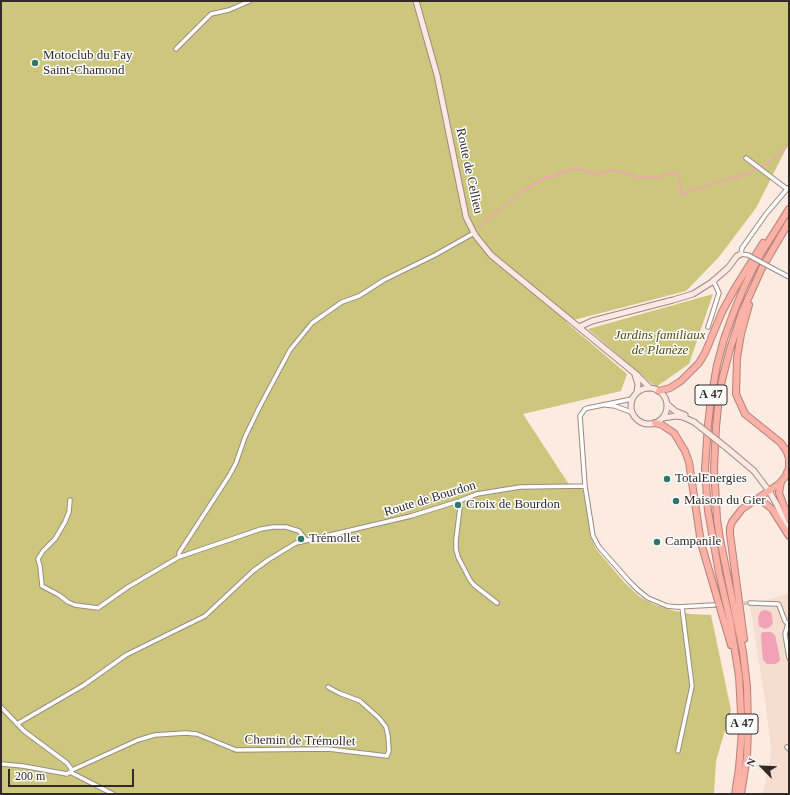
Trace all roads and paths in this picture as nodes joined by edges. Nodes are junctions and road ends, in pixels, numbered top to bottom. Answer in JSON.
{"nodes":[{"id":1,"x":250,"y":1,"type":"edge"},
{"id":2,"x":416,"y":1,"type":"edge"},
{"id":3,"x":176,"y":49,"type":"dead end"},
{"id":4,"x":746,"y":158,"type":"dead end"},
{"id":5,"x":788,"y":188,"type":"edge"},
{"id":6,"x":789,"y":209,"type":"edge"},
{"id":7,"x":789,"y":222,"type":"edge"},
{"id":8,"x":474,"y":233,"type":"junction"},
{"id":9,"x":770,"y":237,"type":"junction"},
{"id":10,"x":741,"y":254,"type":"junction"},
{"id":11,"x":789,"y":277,"type":"edge"},
{"id":12,"x":713,"y":280,"type":"junction"},
{"id":13,"x":755,"y":282,"type":"junction"},
{"id":14,"x":579,"y":327,"type":"junction"},
{"id":15,"x":708,"y":327,"type":"dead end"},
{"id":16,"x":634,"y":372,"type":"junction"},
{"id":17,"x":650,"y":388,"type":"junction"},
{"id":18,"x":659,"y":391,"type":"junction"},
{"id":19,"x":637,"y":392,"type":"junction"},
{"id":20,"x":632,"y":399,"type":"junction"},
{"id":21,"x":667,"y":404,"type":"junction"},
{"id":22,"x":601,"y":405,"type":"junction"},
{"id":23,"x":631,"y":412,"type":"junction"},
{"id":24,"x":663,"y":418,"type":"junction"},
{"id":25,"x":694,"y":422,"type":"junction"},
{"id":26,"x":655,"y":424,"type":"junction"},
{"id":27,"x":781,"y":482,"type":"junction"},
{"id":28,"x":585,"y":488,"type":"junction"},
{"id":29,"x":769,"y":491,"type":"junction"},
{"id":30,"x":70,"y":500,"type":"dead end"},
{"id":31,"x":756,"y":500,"type":"junction"},
{"id":32,"x":459,"y":501,"type":"junction"},
{"id":33,"x":789,"y":520,"type":"edge"},
{"id":34,"x":789,"y":532,"type":"edge"},
{"id":35,"x":789,"y":536,"type":"edge"},
{"id":36,"x":306,"y":540,"type":"junction"},
{"id":37,"x":179,"y":557,"type":"junction"},
{"id":38,"x":497,"y":603,"type":"dead end"},
{"id":39,"x":750,"y":603,"type":"tunnel mouth"},
{"id":40,"x":714,"y":605,"type":"dead end"},
{"id":41,"x":682,"y":606,"type":"junction"},
{"id":42,"x":788,"y":624,"type":"edge"},
{"id":43,"x":740,"y":653,"type":"junction"},
{"id":44,"x":789,"y":658,"type":"edge"},
{"id":45,"x":328,"y":687,"type":"dead end"},
{"id":46,"x":1,"y":707,"type":"edge"},
{"id":47,"x":18,"y":724,"type":"junction"},
{"id":48,"x":678,"y":751,"type":"dead end"},
{"id":49,"x":1,"y":764,"type":"edge"},
{"id":50,"x":71,"y":771,"type":"junction"},
{"id":51,"x":113,"y":794,"type":"edge"},
{"id":52,"x":735,"y":794,"type":"edge"},
{"id":53,"x":742,"y":794,"type":"edge"}],
"edges":[{"from":1,"to":3,"type":"street"},
{"from":2,"to":8,"type":"main road","name":"Route de Cellieu"},
{"from":4,"to":5,"type":"street"},
{"from":5,"to":10,"type":"street"},
{"from":6,"to":9,"type":"highway","number":"A 47"},
{"from":7,"to":13,"type":"highway","number":"A 47"},
{"from":8,"to":14,"type":"main road","name":"Route de Cellieu"},
{"from":8,"to":37,"type":"street"},
{"from":9,"to":18,"type":"highway"},
{"from":9,"to":43,"type":"highway","number":"A 47"},
{"from":10,"to":11,"type":"street","bridge":true},
{"from":10,"to":12,"type":"main road"},
{"from":12,"to":14,"type":"main road"},
{"from":12,"to":15,"type":"street"},
{"from":13,"to":27,"type":"highway"},
{"from":13,"to":43,"type":"highway","number":"A 47"},
{"from":14,"to":16,"type":"main road","name":"Route de Cellieu"},
{"from":16,"to":17,"type":"main road","name":"Route de Cellieu"},
{"from":16,"to":19,"type":"main road"},
{"from":17,"to":18,"type":"main road"},
{"from":17,"to":19,"type":"main road"},
{"from":18,"to":21,"type":"main road"},
{"from":19,"to":20,"type":"main road"},
{"from":20,"to":22,"type":"street"},
{"from":20,"to":23,"type":"main road"},
{"from":21,"to":24,"type":"main road"},
{"from":21,"to":25,"type":"main road"},
{"from":22,"to":23,"type":"street"},
{"from":22,"to":28,"type":"street"},
{"from":23,"to":26,"type":"main road"},
{"from":24,"to":25,"type":"main road"},
{"from":24,"to":26,"type":"main road"},
{"from":25,"to":29,"type":"main road","bridge":true},
{"from":26,"to":43,"type":"highway"},
{"from":27,"to":29,"type":"highway"},
{"from":27,"to":33,"type":"highway"},
{"from":28,"to":32,"type":"street","name":"Route de Bourdon"},
{"from":28,"to":41,"type":"street"},
{"from":29,"to":31,"type":"highway"},
{"from":29,"to":34,"type":"main road"},
{"from":30,"to":37,"type":"street"},
{"from":31,"to":35,"type":"highway"},
{"from":31,"to":43,"type":"highway"},
{"from":32,"to":36,"type":"street","name":"Route de Bourdon"},
{"from":32,"to":38,"type":"street"},
{"from":36,"to":37,"type":"street"},
{"from":36,"to":47,"type":"street","name":"Route de Bourdon"},
{"from":39,"to":42,"type":"street"},
{"from":40,"to":41,"type":"street"},
{"from":41,"to":48,"type":"street"},
{"from":42,"to":44,"type":"street"},
{"from":43,"to":52,"type":"highway","number":"A 47"},
{"from":43,"to":53,"type":"highway","number":"A 47"},
{"from":45,"to":50,"type":"street","name":"Chemin de Trémollet"},
{"from":46,"to":47,"type":"street"},
{"from":47,"to":50,"type":"street"},
{"from":49,"to":50,"type":"street"},
{"from":50,"to":51,"type":"street"}]}
